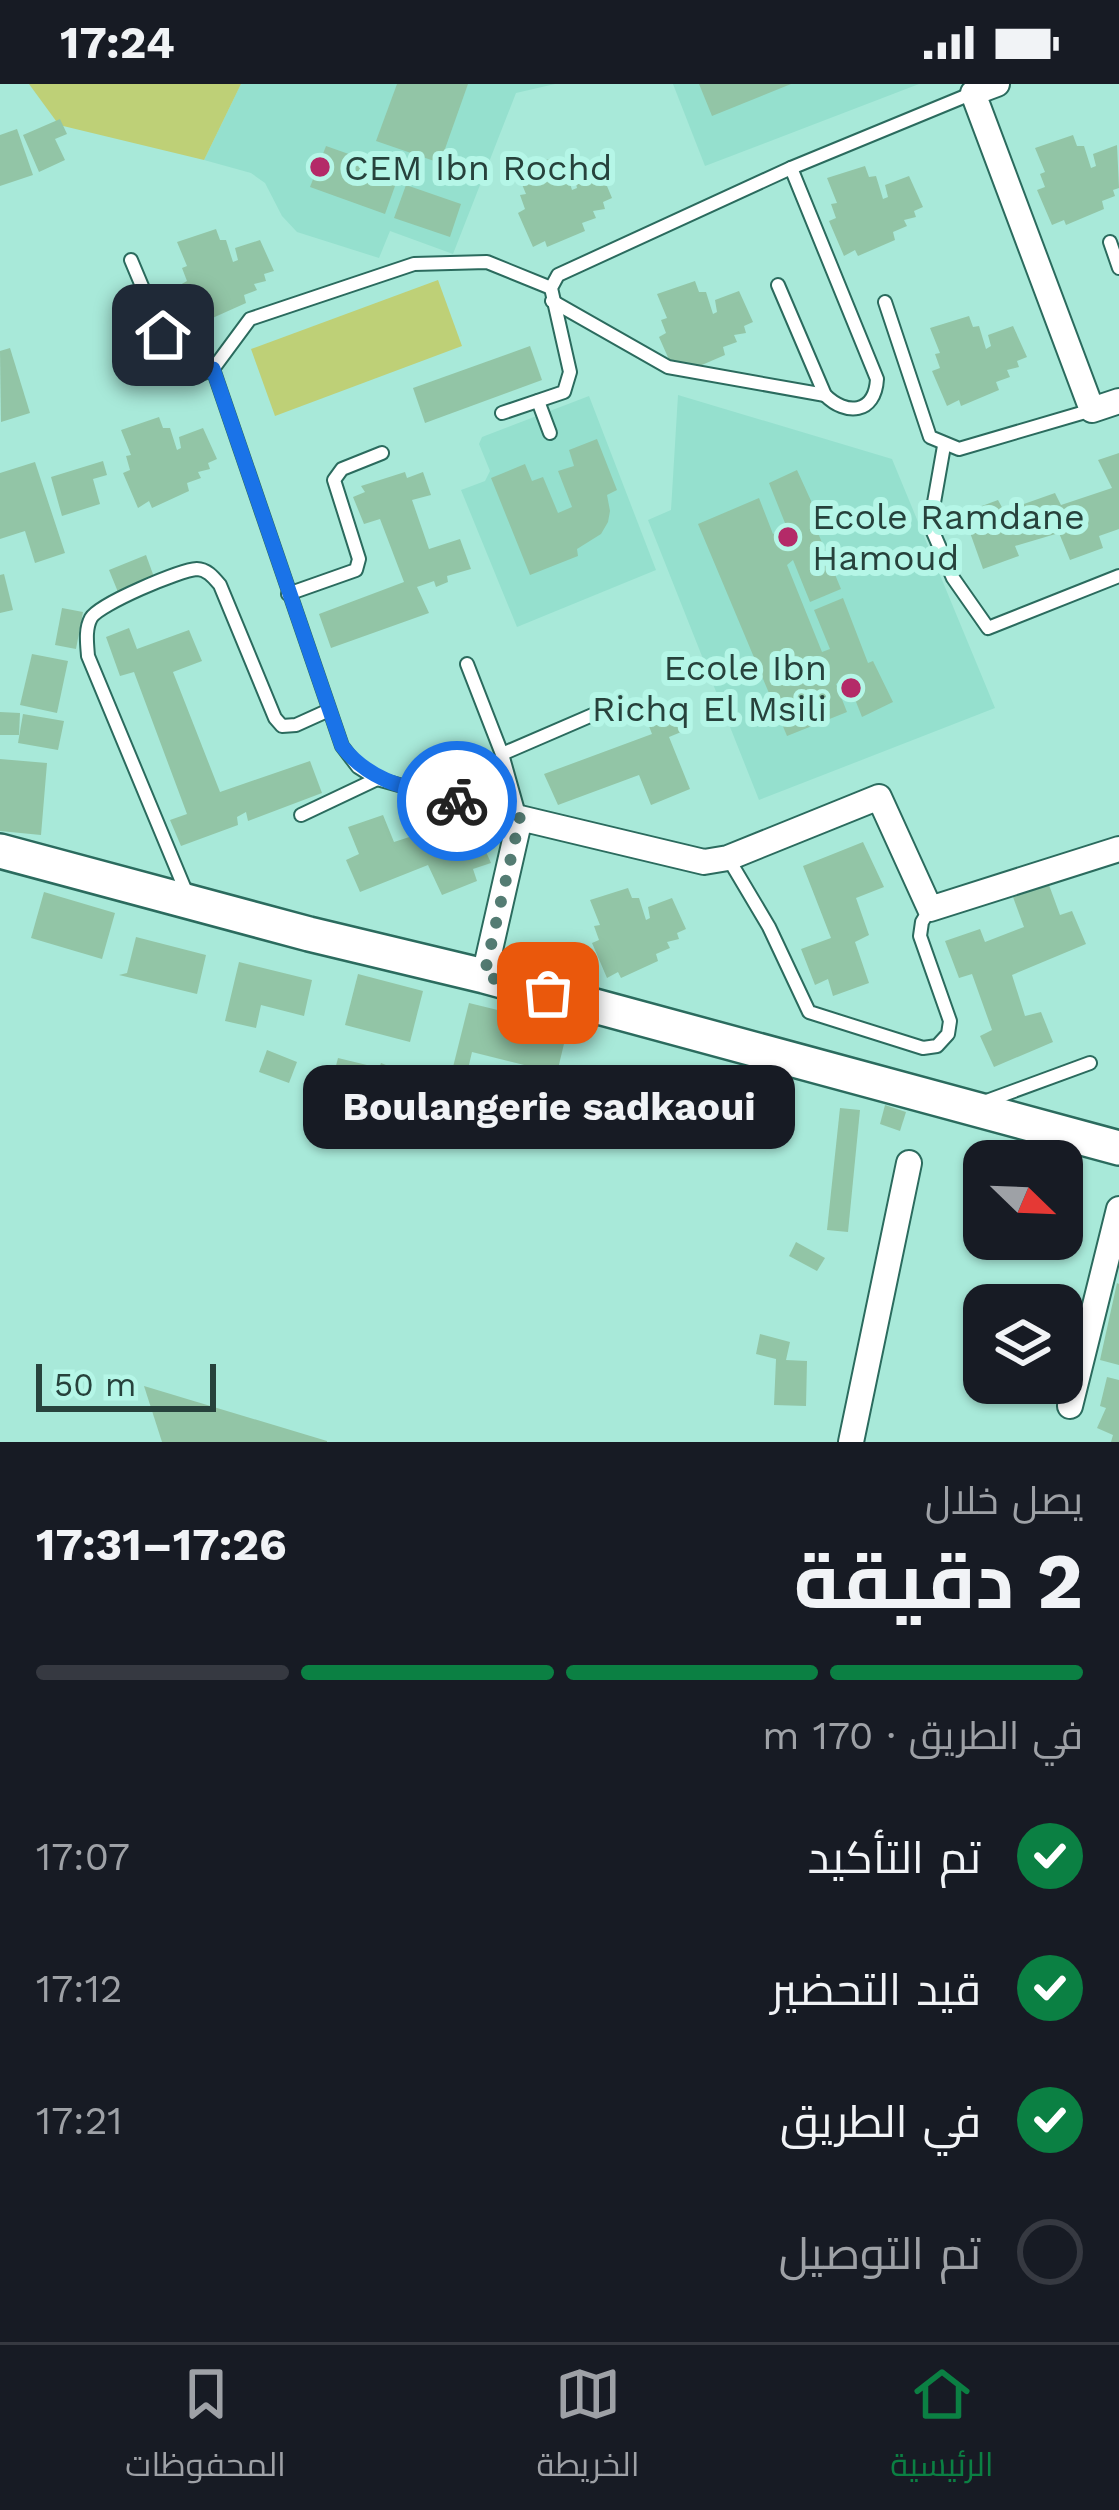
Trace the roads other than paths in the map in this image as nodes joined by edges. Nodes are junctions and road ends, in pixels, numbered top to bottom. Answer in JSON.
{"nodes":[{"id":1,"x":985,"y":88,"type":"edge"},
{"id":2,"x":791,"y":168,"type":"junction"},
{"id":3,"x":1110,"y":242,"type":"dead end"},
{"id":4,"x":131,"y":260,"type":"dead end"},
{"id":5,"x":1119,"y":268,"type":"edge"},
{"id":6,"x":778,"y":285,"type":"dead end"},
{"id":7,"x":551,"y":294,"type":"junction"},
{"id":8,"x":885,"y":302,"type":"dead end"},
{"id":9,"x":213,"y":369,"type":"junction"},
{"id":10,"x":824,"y":395,"type":"junction"},
{"id":11,"x":538,"y":401,"type":"junction"},
{"id":12,"x":1119,"y":401,"type":"edge"},
{"id":13,"x":1092,"y":410,"type":"junction"},
{"id":14,"x":502,"y":412,"type":"dead end"},
{"id":15,"x":550,"y":433,"type":"dead end"},
{"id":16,"x":944,"y":446,"type":"junction"},
{"id":17,"x":382,"y":453,"type":"dead end"},
{"id":18,"x":1119,"y":576,"type":"edge"},
{"id":19,"x":288,"y":594,"type":"junction"},
{"id":20,"x":467,"y":664,"type":"dead end"},
{"id":21,"x":328,"y":711,"type":"junction"},
{"id":22,"x":598,"y":712,"type":"dead end"},
{"id":23,"x":502,"y":754,"type":"junction"},
{"id":24,"x":377,"y":778,"type":"junction"},
{"id":25,"x":301,"y":815,"type":"dead end"},
{"id":26,"x":520,"y":818,"type":"junction"},
{"id":27,"x":1119,"y":849,"type":"edge"},
{"id":28,"x":0,"y":851,"type":"edge"},
{"id":29,"x":728,"y":858,"type":"junction"},
{"id":30,"x":190,"y":902,"type":"junction"},
{"id":31,"x":930,"y":909,"type":"junction"},
{"id":32,"x":484,"y":976,"type":"junction"},
{"id":33,"x":1090,"y":1063,"type":"dead end"},
{"id":34,"x":970,"y":1107,"type":"junction"},
{"id":35,"x":1119,"y":1148,"type":"edge"},
{"id":36,"x":909,"y":1162,"type":"dead end"},
{"id":37,"x":1119,"y":1209,"type":"edge"},
{"id":38,"x":1070,"y":1406,"type":"dead end"},
{"id":39,"x":851,"y":1442,"type":"edge"}],
"edges":[{"from":1,"to":2,"type":"lane"},
{"from":1,"to":13,"type":"street"},
{"from":2,"to":7,"type":"lane"},
{"from":2,"to":10,"type":"lane"},
{"from":3,"to":5,"type":"lane"},
{"from":4,"to":9,"type":"lane"},
{"from":6,"to":10,"type":"lane"},
{"from":7,"to":9,"type":"lane"},
{"from":7,"to":10,"type":"lane"},
{"from":7,"to":11,"type":"lane"},
{"from":8,"to":16,"type":"lane"},
{"from":9,"to":19,"type":"lane"},
{"from":11,"to":14,"type":"lane"},
{"from":11,"to":15,"type":"lane"},
{"from":12,"to":13,"type":"street"},
{"from":13,"to":16,"type":"lane"},
{"from":16,"to":18,"type":"lane"},
{"from":17,"to":19,"type":"lane"},
{"from":19,"to":21,"type":"lane"},
{"from":20,"to":23,"type":"lane"},
{"from":21,"to":24,"type":"lane"},
{"from":21,"to":30,"type":"lane"},
{"from":22,"to":23,"type":"lane"},
{"from":23,"to":26,"type":"lane"},
{"from":24,"to":25,"type":"lane"},
{"from":24,"to":26,"type":"lane"},
{"from":26,"to":29,"type":"street"},
{"from":26,"to":32,"type":"street"},
{"from":27,"to":31,"type":"street"},
{"from":28,"to":30,"type":"street"},
{"from":29,"to":31,"type":"street"},
{"from":29,"to":31,"type":"lane"},
{"from":30,"to":32,"type":"street"},
{"from":32,"to":34,"type":"street"},
{"from":33,"to":34,"type":"lane"},
{"from":34,"to":35,"type":"street"},
{"from":36,"to":39,"type":"street"},
{"from":37,"to":38,"type":"street"}]}
